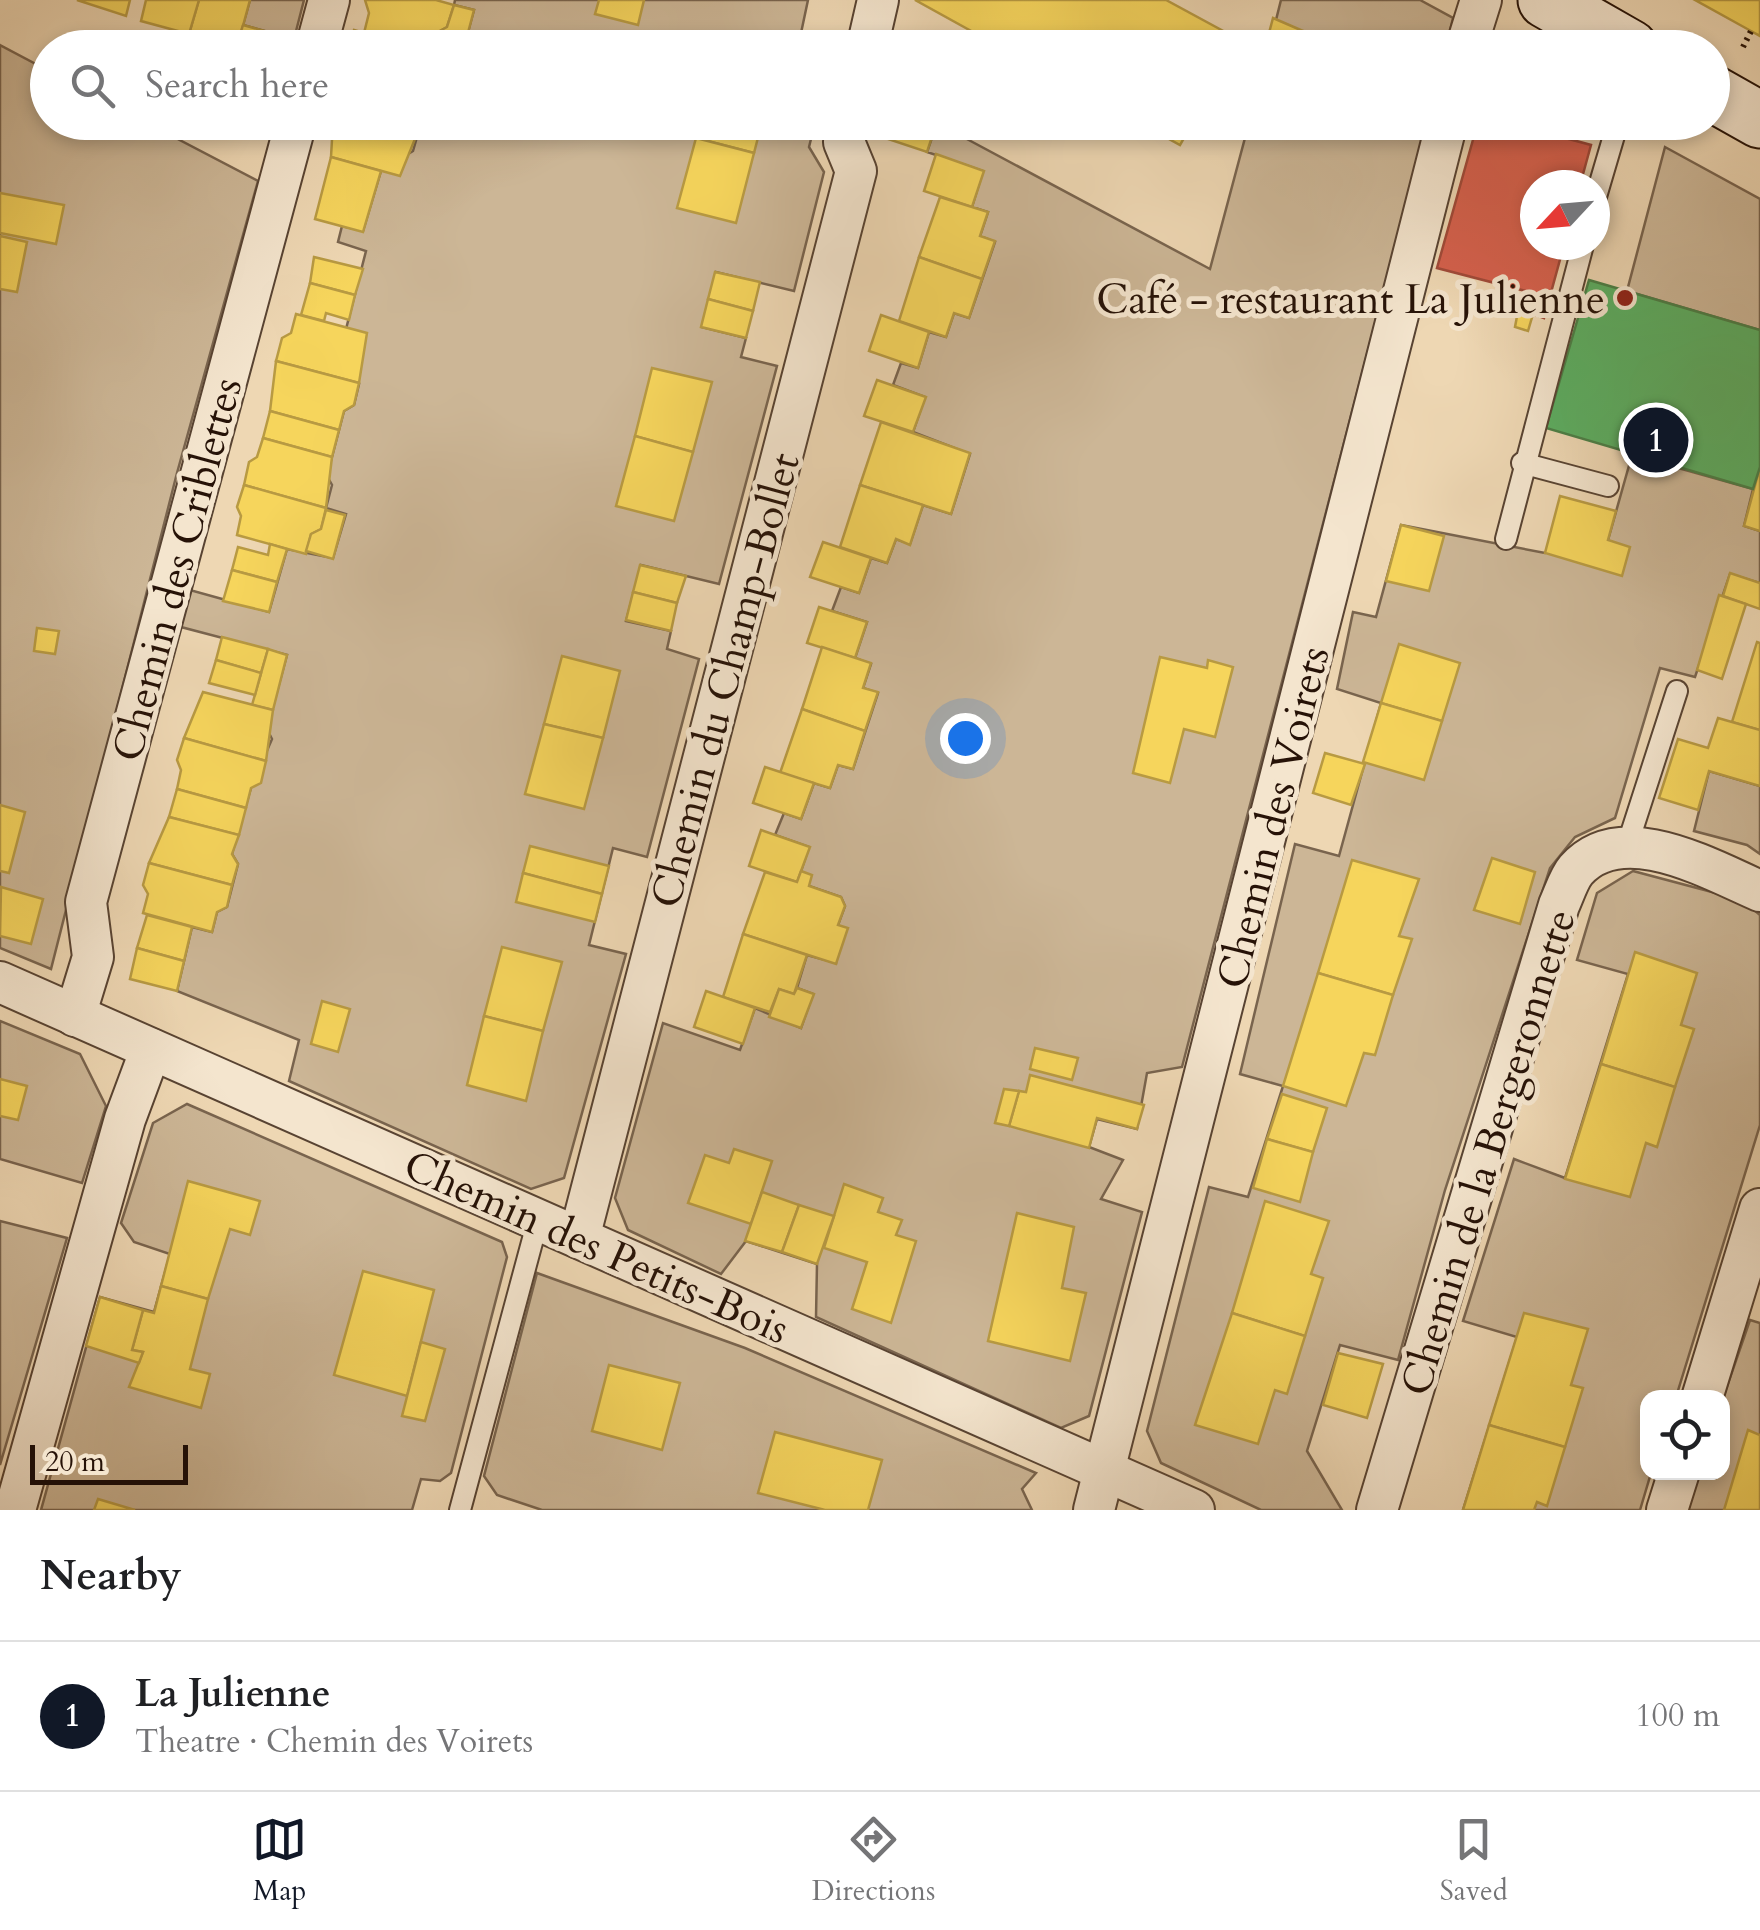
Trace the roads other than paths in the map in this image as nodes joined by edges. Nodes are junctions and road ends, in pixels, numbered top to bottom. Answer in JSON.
{"nodes":[{"id":1,"x":328,"y":0,"type":"edge"},
{"id":2,"x":878,"y":0,"type":"edge"},
{"id":3,"x":1480,"y":0,"type":"edge"},
{"id":4,"x":1546,"y":0,"type":"edge"},
{"id":5,"x":320,"y":30,"type":"edge"},
{"id":6,"x":871,"y":30,"type":"edge"},
{"id":7,"x":1471,"y":30,"type":"edge"},
{"id":8,"x":1598,"y":30,"type":"edge"},
{"id":9,"x":1730,"y":102,"type":"edge"},
{"id":10,"x":1760,"y":120,"type":"edge"},
{"id":11,"x":291,"y":140,"type":"edge"},
{"id":12,"x":844,"y":140,"type":"edge"},
{"id":13,"x":1442,"y":140,"type":"edge"},
{"id":14,"x":1613,"y":140,"type":"edge"},
{"id":15,"x":1604,"y":170,"type":"edge"},
{"id":16,"x":1578,"y":260,"type":"edge"},
{"id":17,"x":1522,"y":462,"type":"junction"},
{"id":18,"x":1608,"y":486,"type":"dead end"},
{"id":19,"x":1506,"y":539,"type":"dead end"},
{"id":20,"x":1677,"y":691,"type":"dead end"},
{"id":21,"x":1627,"y":846,"type":"junction"},
{"id":22,"x":1760,"y":891,"type":"edge"},
{"id":23,"x":0,"y":982,"type":"edge"},
{"id":24,"x":75,"y":1016,"type":"junction"},
{"id":25,"x":151,"y":1049,"type":"junction"},
{"id":26,"x":1760,"y":1209,"type":"edge"},
{"id":27,"x":538,"y":1220,"type":"junction"},
{"id":28,"x":579,"y":1238,"type":"junction"},
{"id":29,"x":1704,"y":1390,"type":"edge"},
{"id":30,"x":1676,"y":1480,"type":"edge"},
{"id":31,"x":1100,"y":1492,"type":"edge"},
{"id":32,"x":15,"y":1510,"type":"edge"},
{"id":33,"x":460,"y":1510,"type":"edge"},
{"id":34,"x":1194,"y":1510,"type":"edge"},
{"id":35,"x":1377,"y":1510,"type":"edge"},
{"id":36,"x":1667,"y":1510,"type":"edge"}],
"edges":[{"from":1,"to":5,"type":"street"},
{"from":2,"to":6,"type":"street"},
{"from":3,"to":7,"type":"street"},
{"from":4,"to":8,"type":"main road"},
{"from":9,"to":10,"type":"main road"},
{"from":11,"to":24,"type":"street","name":"Chemin des Criblettes"},
{"from":12,"to":28,"type":"street","name":"Chemin du Champ-Bollet"},
{"from":13,"to":31,"type":"street","name":"Chemin des Voirets"},
{"from":14,"to":15,"type":"lane"},
{"from":16,"to":17,"type":"lane"},
{"from":17,"to":18,"type":"lane"},
{"from":17,"to":19,"type":"lane"},
{"from":20,"to":21,"type":"lane"},
{"from":21,"to":22,"type":"street"},
{"from":21,"to":35,"type":"street","name":"Chemin de la Bergeronnette"},
{"from":23,"to":24,"type":"street","name":"Chemin des Petits-Bois"},
{"from":24,"to":25,"type":"street","name":"Chemin des Petits-Bois"},
{"from":25,"to":27,"type":"street","name":"Chemin des Petits-Bois"},
{"from":25,"to":32,"type":"street"},
{"from":26,"to":29,"type":"street"},
{"from":27,"to":28,"type":"street","name":"Chemin des Petits-Bois"},
{"from":27,"to":33,"type":"lane"},
{"from":28,"to":31,"type":"street","name":"Chemin des Petits-Bois"},
{"from":30,"to":36,"type":"street"},
{"from":31,"to":34,"type":"street","name":"Chemin des Petits-Bois"}]}
